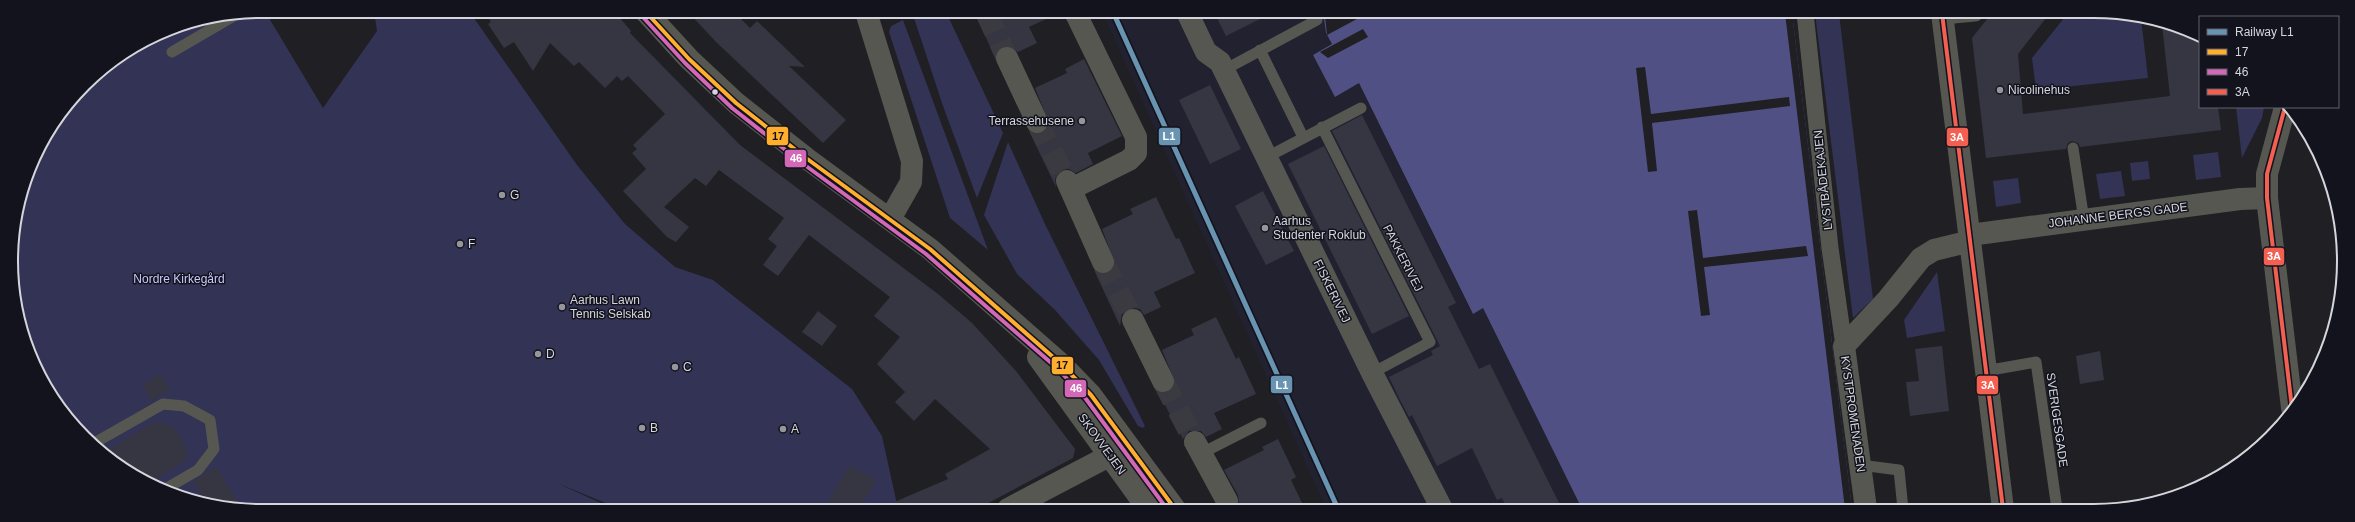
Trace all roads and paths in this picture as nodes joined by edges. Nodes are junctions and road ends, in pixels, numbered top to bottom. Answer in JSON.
{"nodes":[{"id":1,"x":651,"y":18,"type":"edge"},
{"id":2,"x":870,"y":18,"type":"edge"},
{"id":3,"x":1078,"y":18,"type":"edge"},
{"id":4,"x":1190,"y":18,"type":"edge"},
{"id":5,"x":1316,"y":18,"type":"edge"},
{"id":6,"x":1806,"y":18,"type":"edge"},
{"id":7,"x":1942,"y":18,"type":"edge"},
{"id":8,"x":226,"y":21,"type":"edge"},
{"id":9,"x":1260,"y":50,"type":"junction"},
{"id":10,"x":172,"y":52,"type":"dead end"},
{"id":11,"x":1006,"y":58,"type":"tunnel mouth"},
{"id":12,"x":1224,"y":70,"type":"junction"},
{"id":13,"x":1361,"y":108,"type":"dead end"},
{"id":14,"x":2284,"y":110,"type":"edge"},
{"id":15,"x":1037,"y":122,"type":"tunnel mouth"},
{"id":16,"x":1322,"y":127,"type":"junction"},
{"id":17,"x":1303,"y":137,"type":"junction"},
{"id":18,"x":2074,"y":148,"type":"dead end"},
{"id":19,"x":1266,"y":157,"type":"junction"},
{"id":20,"x":2267,"y":198,"type":"junction"},
{"id":21,"x":890,"y":219,"type":"junction"},
{"id":22,"x":2084,"y":220,"type":"junction"},
{"id":23,"x":1971,"y":238,"type":"junction"},
{"id":24,"x":1102,"y":262,"type":"tunnel mouth"},
{"id":25,"x":1133,"y":320,"type":"tunnel mouth"},
{"id":26,"x":1844,"y":346,"type":"junction"},
{"id":27,"x":1985,"y":372,"type":"junction"},
{"id":28,"x":1372,"y":373,"type":"junction"},
{"id":29,"x":1163,"y":381,"type":"tunnel mouth"},
{"id":30,"x":2291,"y":403,"type":"edge"},
{"id":31,"x":1262,"y":423,"type":"dead end"},
{"id":32,"x":98,"y":441,"type":"edge"},
{"id":33,"x":1198,"y":448,"type":"joint"},
{"id":34,"x":1120,"y":451,"type":"junction"},
{"id":35,"x":1860,"y":465,"type":"junction"},
{"id":36,"x":170,"y":487,"type":"edge"},
{"id":37,"x":1228,"y":501,"type":"dead end"},
{"id":38,"x":1018,"y":504,"type":"edge"},
{"id":39,"x":1146,"y":504,"type":"edge"},
{"id":40,"x":1170,"y":504,"type":"edge"},
{"id":41,"x":1439,"y":504,"type":"edge"},
{"id":42,"x":1865,"y":504,"type":"edge"},
{"id":43,"x":1902,"y":504,"type":"edge"},
{"id":44,"x":2002,"y":504,"type":"edge"},
{"id":45,"x":2056,"y":504,"type":"edge"}],
"edges":[{"from":1,"to":21,"type":"street","name":"SKOVVEJEN"},
{"from":2,"to":21,"type":"street"},
{"from":3,"to":24,"type":"street"},
{"from":4,"to":12,"type":"street","name":"FISKERIVEJ"},
{"from":5,"to":9,"type":"lane"},
{"from":6,"to":26,"type":"street","name":"LYSTBÅDEKAJEN"},
{"from":7,"to":23,"type":"street"},
{"from":8,"to":10,"type":"lane"},
{"from":9,"to":12,"type":"lane"},
{"from":9,"to":17,"type":"lane"},
{"from":11,"to":15,"type":"street"},
{"from":12,"to":19,"type":"street","name":"FISKERIVEJ"},
{"from":13,"to":16,"type":"lane"},
{"from":14,"to":20,"type":"street"},
{"from":16,"to":17,"type":"lane"},
{"from":16,"to":28,"type":"lane","name":"PAKKERIVEJ"},
{"from":17,"to":19,"type":"lane"},
{"from":18,"to":22,"type":"lane"},
{"from":19,"to":28,"type":"street","name":"FISKERIVEJ"},
{"from":20,"to":22,"type":"street","name":"JOHANNE BERGS GADE"},
{"from":20,"to":30,"type":"street"},
{"from":21,"to":34,"type":"street","name":"SKOVVEJEN"},
{"from":22,"to":23,"type":"street","name":"JOHANNE BERGS GADE"},
{"from":23,"to":26,"type":"street","name":"KYSTPROMENADEN"},
{"from":23,"to":27,"type":"street"},
{"from":25,"to":29,"type":"street"},
{"from":26,"to":35,"type":"street","name":"KYSTPROMENADEN"},
{"from":27,"to":44,"type":"street"},
{"from":27,"to":45,"type":"lane","name":"SVERIGESGADE"},
{"from":28,"to":41,"type":"street","name":"FISKERIVEJ"},
{"from":31,"to":33,"type":"lane"},
{"from":32,"to":36,"type":"lane"},
{"from":33,"to":37,"type":"street"},
{"from":34,"to":38,"type":"street"},
{"from":34,"to":39,"type":"street","name":"SKOVVEJEN"},
{"from":34,"to":40,"type":"street","name":"SKOVVEJEN"},
{"from":35,"to":42,"type":"street","name":"KYSTPROMENADEN"},
{"from":35,"to":43,"type":"lane"}]}
